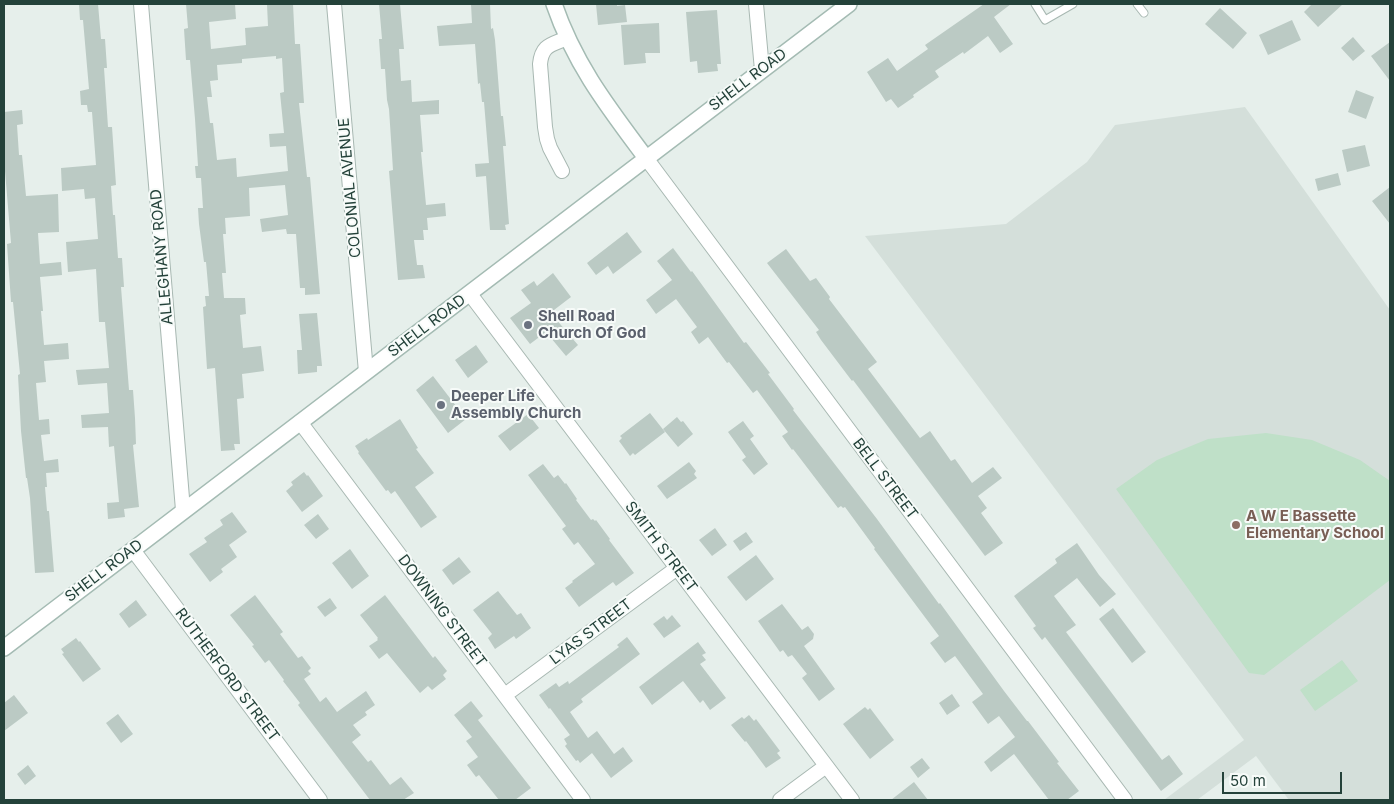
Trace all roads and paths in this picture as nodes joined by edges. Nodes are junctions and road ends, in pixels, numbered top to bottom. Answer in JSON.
{"nodes":[{"id":1,"x":141,"y":4,"type":"edge"},
{"id":2,"x":334,"y":4,"type":"edge"},
{"id":3,"x":554,"y":4,"type":"edge"},
{"id":4,"x":756,"y":4,"type":"edge"},
{"id":5,"x":849,"y":4,"type":"edge"},
{"id":6,"x":1035,"y":4,"type":"edge"},
{"id":7,"x":1073,"y":4,"type":"edge"},
{"id":8,"x":1137,"y":4,"type":"edge"},
{"id":9,"x":1144,"y":12,"type":"dead end"},
{"id":10,"x":567,"y":38,"type":"junction"},
{"id":11,"x":762,"y":70,"type":"junction"},
{"id":12,"x":646,"y":158,"type":"junction"},
{"id":13,"x":562,"y":171,"type":"dead end"},
{"id":14,"x":470,"y":294,"type":"junction"},
{"id":15,"x":366,"y":372,"type":"junction"},
{"id":16,"x":300,"y":422,"type":"junction"},
{"id":17,"x":184,"y":510,"type":"junction"},
{"id":18,"x":133,"y":550,"type":"junction"},
{"id":19,"x":676,"y":568,"type":"junction"},
{"id":20,"x":4,"y":648,"type":"edge"},
{"id":21,"x":505,"y":695,"type":"junction"},
{"id":22,"x":826,"y":766,"type":"junction"},
{"id":23,"x":320,"y":800,"type":"edge"},
{"id":24,"x":583,"y":800,"type":"edge"},
{"id":25,"x":780,"y":800,"type":"edge"},
{"id":26,"x":852,"y":800,"type":"edge"},
{"id":27,"x":1125,"y":800,"type":"edge"}],
"edges":[{"from":1,"to":17,"type":"street","name":"ALLEGHANY ROAD"},
{"from":2,"to":15,"type":"street","name":"COLONIAL AVENUE"},
{"from":3,"to":10,"type":"street"},
{"from":4,"to":11,"type":"street"},
{"from":5,"to":11,"type":"street","name":"SHELL ROAD"},
{"from":6,"to":7,"type":"lane"},
{"from":8,"to":9,"type":"lane"},
{"from":10,"to":12,"type":"street"},
{"from":10,"to":13,"type":"street"},
{"from":11,"to":12,"type":"street","name":"SHELL ROAD"},
{"from":12,"to":14,"type":"street","name":"SHELL ROAD"},
{"from":12,"to":27,"type":"street","name":"BELL STREET"},
{"from":14,"to":15,"type":"street","name":"SHELL ROAD"},
{"from":14,"to":19,"type":"street","name":"SMITH STREET"},
{"from":15,"to":16,"type":"street","name":"SHELL ROAD"},
{"from":16,"to":17,"type":"street","name":"SHELL ROAD"},
{"from":16,"to":21,"type":"street","name":"DOWNING STREET"},
{"from":17,"to":18,"type":"street","name":"SHELL ROAD"},
{"from":18,"to":20,"type":"street","name":"SHELL ROAD"},
{"from":18,"to":23,"type":"street","name":"RUTHERFORD STREET"},
{"from":19,"to":21,"type":"street","name":"LYAS STREET"},
{"from":19,"to":22,"type":"street","name":"SMITH STREET"},
{"from":21,"to":24,"type":"street","name":"DOWNING STREET"},
{"from":22,"to":25,"type":"street"},
{"from":22,"to":26,"type":"street","name":"SMITH STREET"}]}
